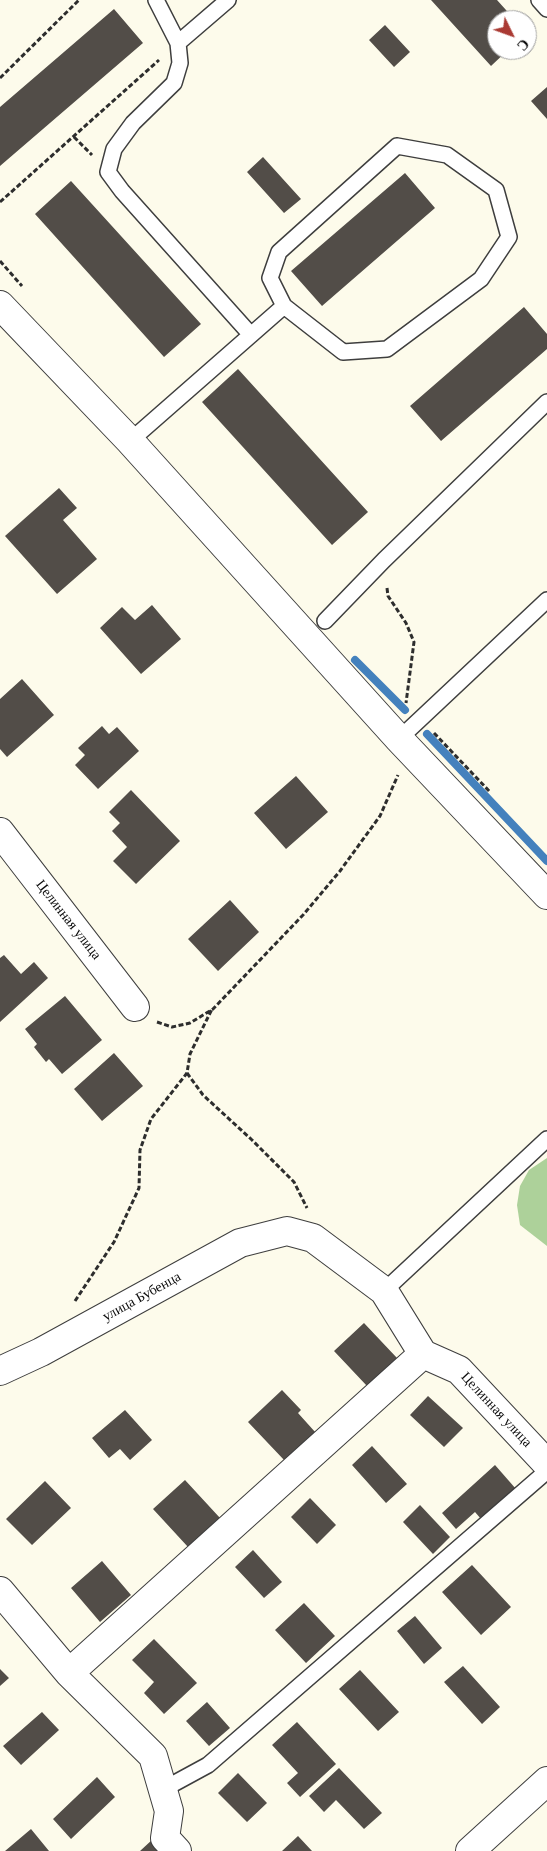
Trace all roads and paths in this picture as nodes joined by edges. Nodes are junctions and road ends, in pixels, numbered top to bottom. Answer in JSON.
{"nodes":[{"id":1,"x":80,"y":0,"type":"edge"},
{"id":2,"x":156,"y":0,"type":"edge"},
{"id":3,"x":228,"y":0,"type":"edge"},
{"id":4,"x":539,"y":0,"type":"edge"},
{"id":5,"x":547,"y":9,"type":"edge"},
{"id":6,"x":178,"y":43,"type":"junction"},
{"id":7,"x":0,"y":78,"type":"edge"},
{"id":8,"x":0,"y":202,"type":"edge"},
{"id":9,"x":0,"y":304,"type":"edge"},
{"id":10,"x":284,"y":306,"type":"junction"},
{"id":11,"x":251,"y":335,"type":"junction"},
{"id":12,"x":547,"y":402,"type":"edge"},
{"id":13,"x":130,"y":441,"type":"junction"},
{"id":14,"x":384,"y":560,"type":"junction"},
{"id":15,"x":547,"y":600,"type":"edge"},
{"id":16,"x":325,"y":621,"type":"dead end"},
{"id":17,"x":406,"y":703,"type":"dead end"},
{"id":18,"x":404,"y":744,"type":"junction"},
{"id":19,"x":0,"y":832,"type":"edge"},
{"id":20,"x":547,"y":895,"type":"edge"},
{"id":21,"x":135,"y":1007,"type":"joint"},
{"id":22,"x":213,"y":1009,"type":"junction"},
{"id":23,"x":187,"y":1073,"type":"junction"},
{"id":24,"x":547,"y":1139,"type":"edge"},
{"id":25,"x":313,"y":1238,"type":"junction"},
{"id":26,"x":384,"y":1291,"type":"junction"},
{"id":27,"x":73,"y":1305,"type":"dead end"},
{"id":28,"x":423,"y":1354,"type":"junction"},
{"id":29,"x":0,"y":1371,"type":"edge"},
{"id":30,"x":547,"y":1464,"type":"edge"},
{"id":31,"x":547,"y":1471,"type":"edge"},
{"id":32,"x":0,"y":1591,"type":"edge"},
{"id":33,"x":69,"y":1673,"type":"junction"},
{"id":34,"x":547,"y":1781,"type":"edge"},
{"id":35,"x":162,"y":1790,"type":"junction"},
{"id":36,"x":177,"y":1851,"type":"edge"},
{"id":37,"x":470,"y":1851,"type":"edge"}],
"edges":[{"from":1,"to":7,"type":"path"},
{"from":2,"to":6,"type":"lane"},
{"from":3,"to":6,"type":"lane"},
{"from":4,"to":5,"type":"lane"},
{"from":6,"to":8,"type":"path"},
{"from":6,"to":11,"type":"lane"},
{"from":9,"to":13,"type":"street"},
{"from":10,"to":10,"type":"lane"},
{"from":10,"to":11,"type":"lane"},
{"from":11,"to":13,"type":"lane"},
{"from":12,"to":14,"type":"lane"},
{"from":13,"to":18,"type":"street"},
{"from":14,"to":16,"type":"lane"},
{"from":14,"to":17,"type":"path"},
{"from":15,"to":18,"type":"lane"},
{"from":18,"to":20,"type":"street"},
{"from":18,"to":22,"type":"path"},
{"from":19,"to":21,"type":"street","name":"Целинная улица"},
{"from":21,"to":22,"type":"path"},
{"from":22,"to":23,"type":"path"},
{"from":23,"to":25,"type":"path"},
{"from":23,"to":27,"type":"path"},
{"from":24,"to":26,"type":"lane"},
{"from":25,"to":26,"type":"street"},
{"from":25,"to":29,"type":"street","name":"улица Бубенца"},
{"from":26,"to":28,"type":"street"},
{"from":28,"to":30,"type":"street","name":"Целинная улица"},
{"from":28,"to":33,"type":"street"},
{"from":31,"to":35,"type":"lane"},
{"from":32,"to":33,"type":"street"},
{"from":33,"to":35,"type":"street"},
{"from":34,"to":37,"type":"street"},
{"from":35,"to":36,"type":"street"}]}
